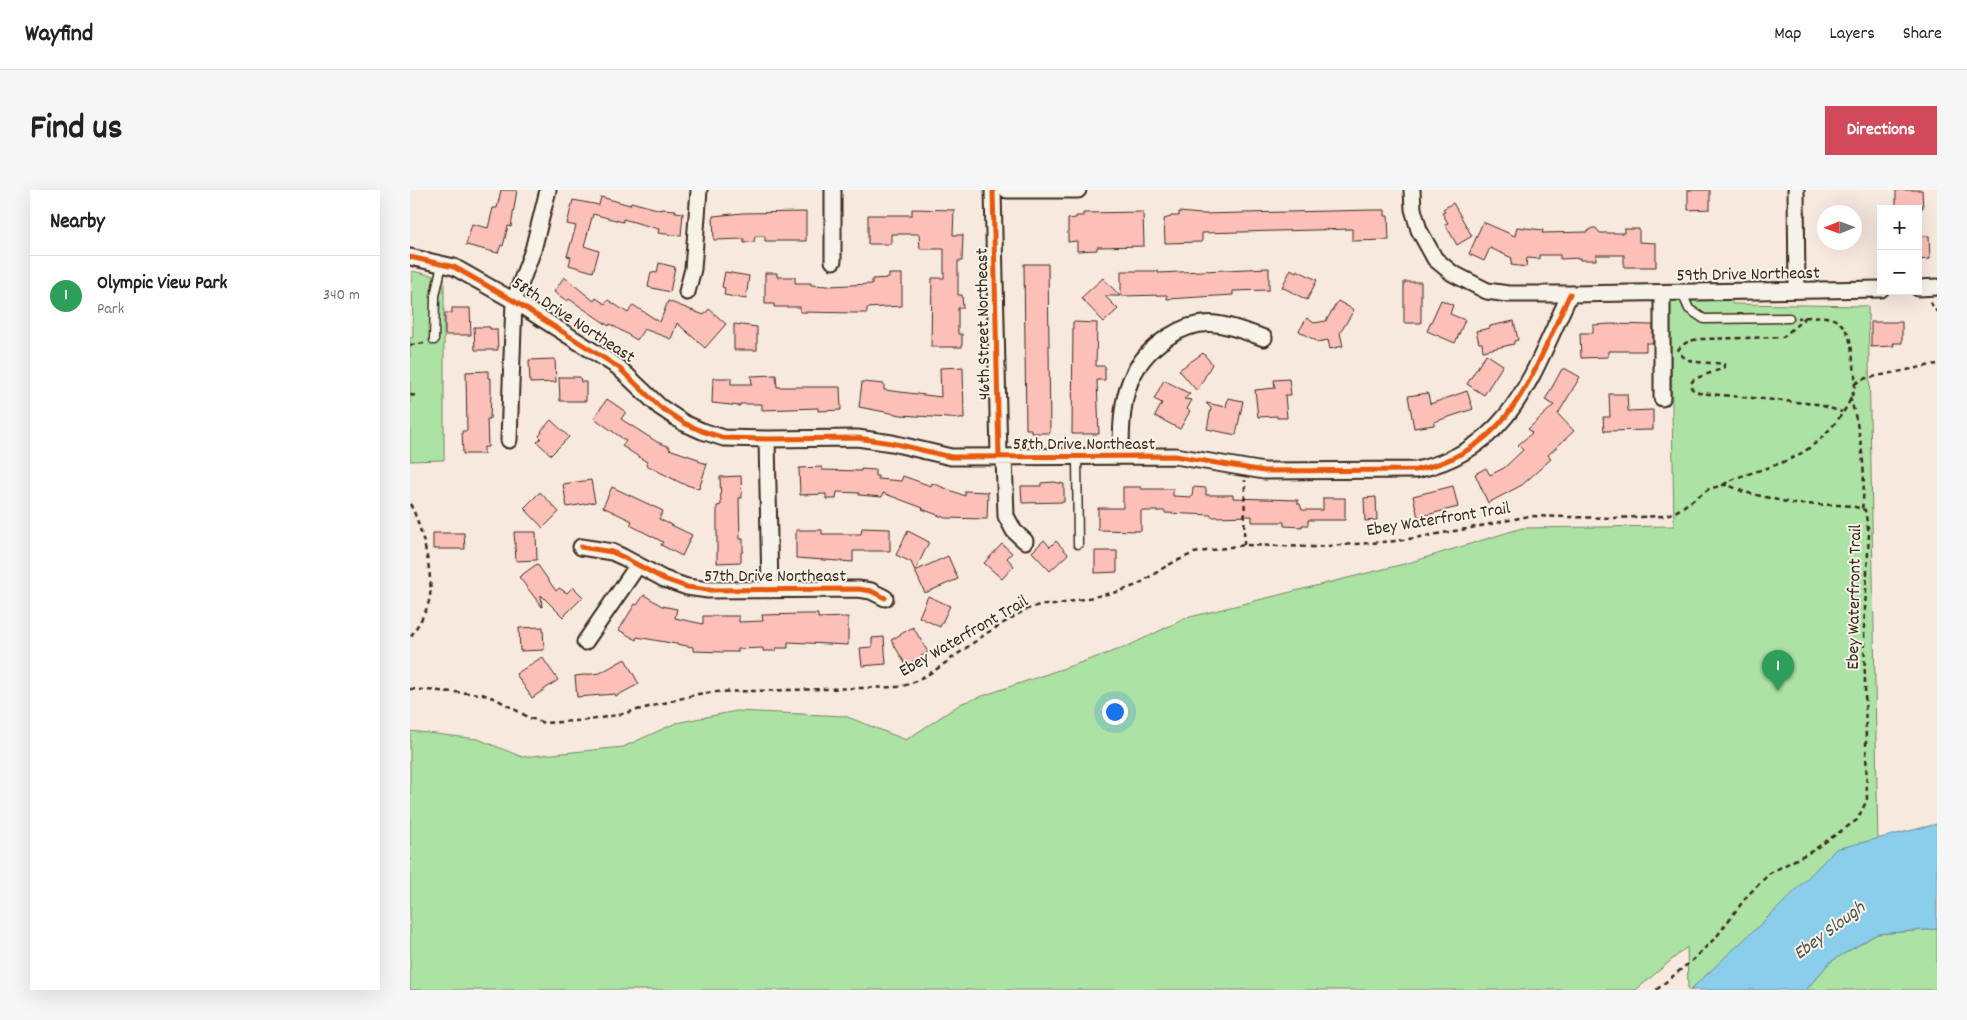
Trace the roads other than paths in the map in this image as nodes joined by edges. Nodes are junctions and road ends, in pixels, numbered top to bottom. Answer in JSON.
{"nodes":[{"id":1,"x":548,"y":190,"type":"edge"},
{"id":2,"x":699,"y":190,"type":"edge"},
{"id":3,"x":833,"y":190,"type":"edge"},
{"id":4,"x":993,"y":190,"type":"edge"},
{"id":5,"x":1007,"y":190,"type":"edge"},
{"id":6,"x":1078,"y":190,"type":"edge"},
{"id":7,"x":1412,"y":190,"type":"edge"},
{"id":8,"x":1796,"y":190,"type":"edge"},
{"id":9,"x":410,"y":258,"type":"edge"},
{"id":10,"x":833,"y":262,"type":"dead end"},
{"id":11,"x":442,"y":264,"type":"junction"},
{"id":12,"x":1937,"y":287,"type":"edge"},
{"id":13,"x":1922,"y":288,"type":"edge"},
{"id":14,"x":1877,"y":289,"type":"edge"},
{"id":15,"x":1796,"y":290,"type":"junction"},
{"id":16,"x":687,"y":292,"type":"dead end"},
{"id":17,"x":1662,"y":293,"type":"junction"},
{"id":18,"x":1682,"y":293,"type":"junction"},
{"id":19,"x":1570,"y":294,"type":"junction"},
{"id":20,"x":514,"y":301,"type":"junction"},
{"id":21,"x":1789,"y":318,"type":"road end"},
{"id":22,"x":1264,"y":338,"type":"dead end"},
{"id":23,"x":434,"y":340,"type":"road end"},
{"id":24,"x":1662,"y":398,"type":"dead end"},
{"id":25,"x":767,"y":439,"type":"junction"},
{"id":26,"x":509,"y":440,"type":"dead end"},
{"id":27,"x":1077,"y":456,"type":"junction"},
{"id":28,"x":1121,"y":456,"type":"junction"},
{"id":29,"x":1001,"y":457,"type":"junction"},
{"id":30,"x":1025,"y":541,"type":"dead end"},
{"id":31,"x":1078,"y":544,"type":"dead end"},
{"id":32,"x":581,"y":548,"type":"dead end"},
{"id":33,"x":638,"y":565,"type":"junction"},
{"id":34,"x":770,"y":590,"type":"junction"},
{"id":35,"x":885,"y":598,"type":"dead end"},
{"id":36,"x":585,"y":642,"type":"dead end"}],
"edges":[{"from":1,"to":20,"type":"street"},
{"from":2,"to":16,"type":"street"},
{"from":3,"to":10,"type":"street"},
{"from":4,"to":29,"type":"street","name":"46th Street Northeast"},
{"from":5,"to":6,"type":"street"},
{"from":7,"to":19,"type":"street"},
{"from":8,"to":15,"type":"street"},
{"from":9,"to":11,"type":"street","name":"58th Drive Northeast"},
{"from":11,"to":20,"type":"street","name":"58th Drive Northeast"},
{"from":11,"to":23,"type":"lane"},
{"from":12,"to":13,"type":"street"},
{"from":14,"to":15,"type":"street","name":"59th Drive Northeast"},
{"from":15,"to":18,"type":"street","name":"59th Drive Northeast"},
{"from":17,"to":18,"type":"street","name":"59th Drive Northeast"},
{"from":17,"to":19,"type":"street"},
{"from":17,"to":24,"type":"street","name":"59th Drive Northeast"},
{"from":18,"to":21,"type":"lane"},
{"from":19,"to":28,"type":"street","name":"58th Drive Northeast"},
{"from":20,"to":25,"type":"street","name":"58th Drive Northeast"},
{"from":20,"to":26,"type":"street"},
{"from":22,"to":28,"type":"street"},
{"from":25,"to":29,"type":"street","name":"58th Drive Northeast"},
{"from":25,"to":34,"type":"street"},
{"from":27,"to":28,"type":"street","name":"58th Drive Northeast"},
{"from":27,"to":29,"type":"street","name":"58th Drive Northeast"},
{"from":27,"to":31,"type":"lane"},
{"from":29,"to":30,"type":"street","name":"46th Street Northeast"},
{"from":32,"to":33,"type":"street","name":"57th Drive Northeast"},
{"from":33,"to":34,"type":"street","name":"57th Drive Northeast"},
{"from":33,"to":36,"type":"street"},
{"from":34,"to":35,"type":"street","name":"57th Drive Northeast"}]}
